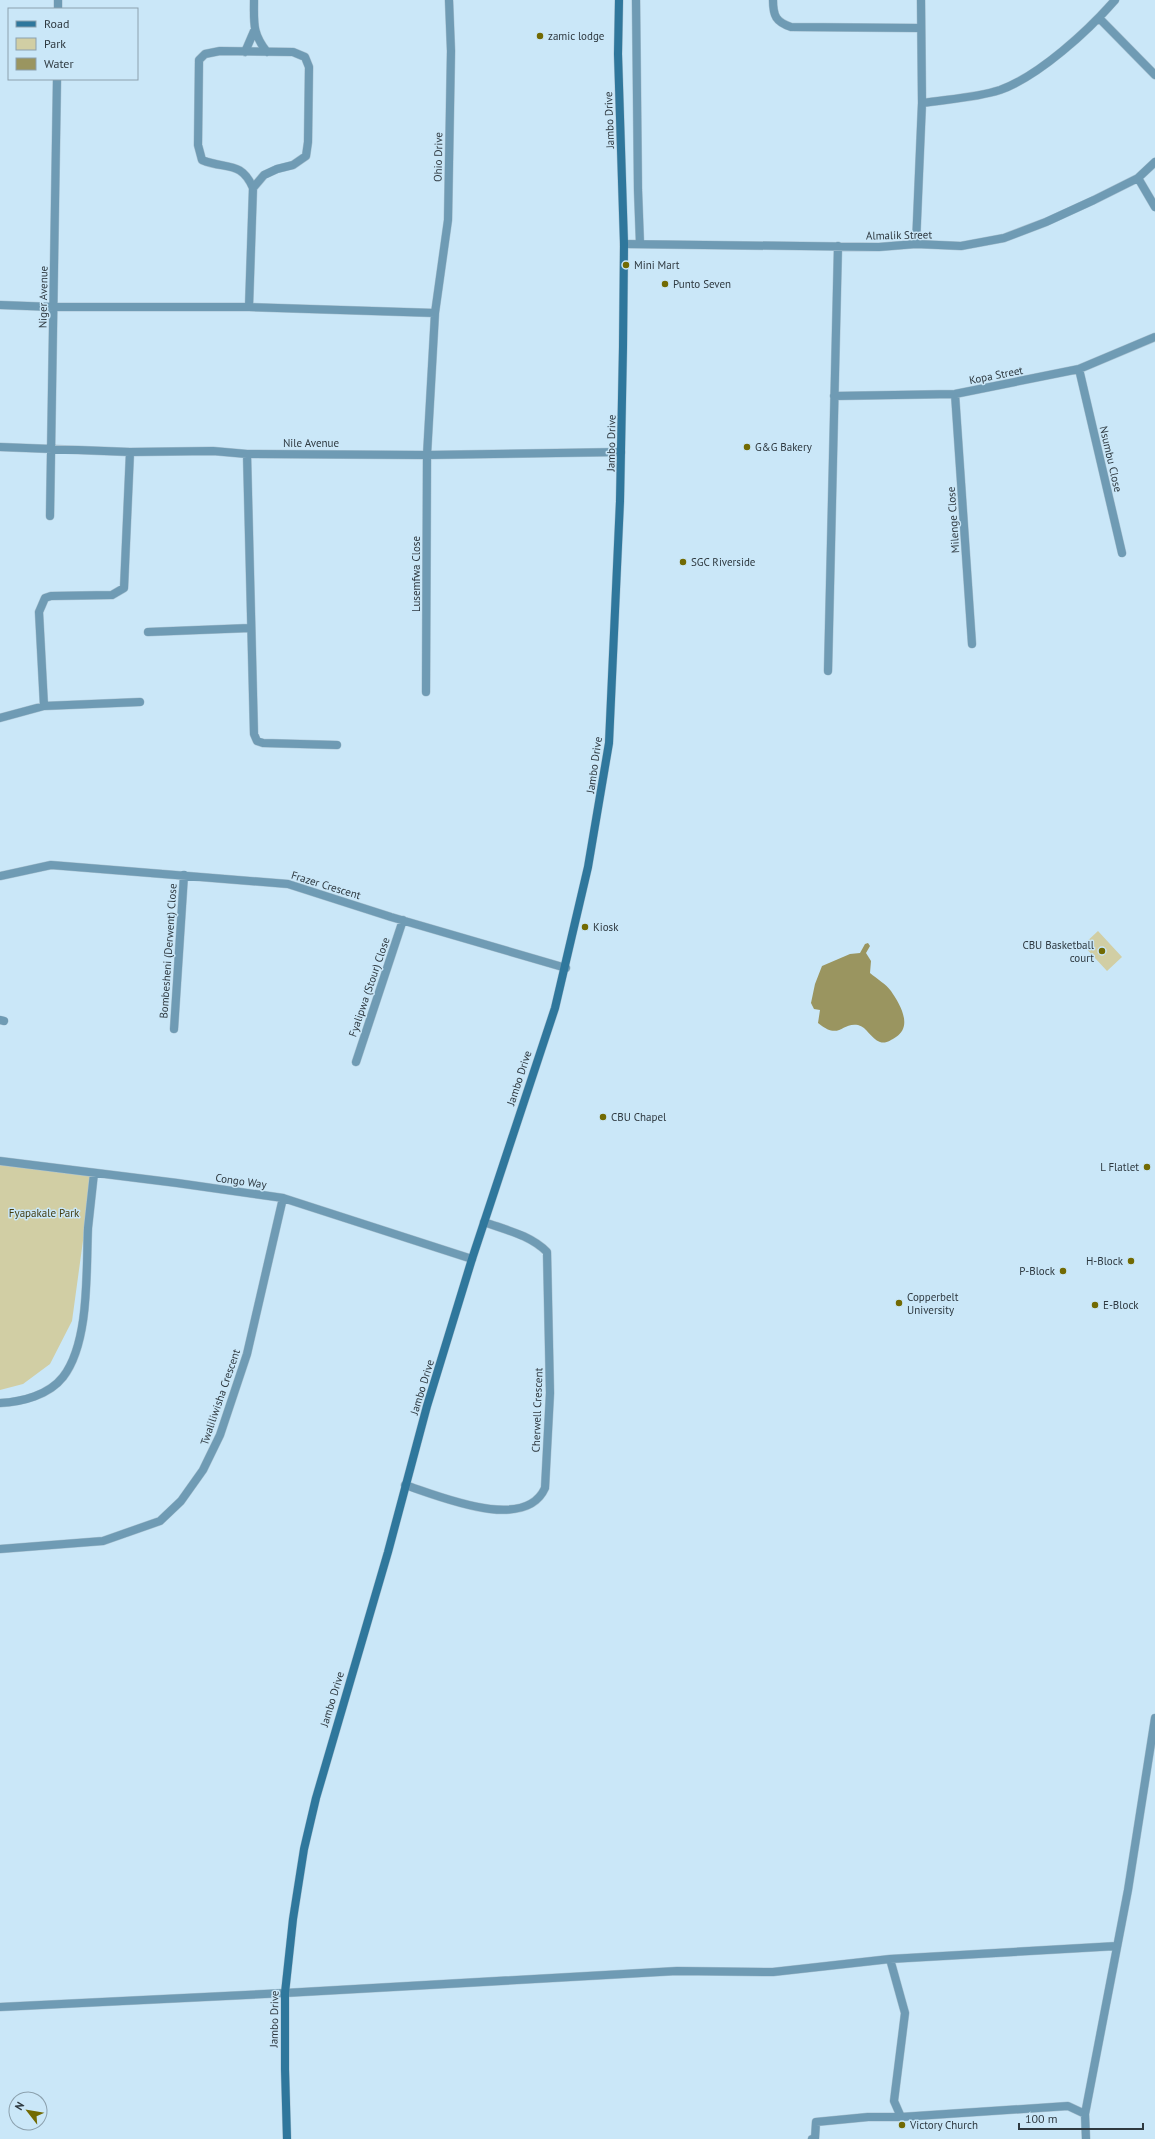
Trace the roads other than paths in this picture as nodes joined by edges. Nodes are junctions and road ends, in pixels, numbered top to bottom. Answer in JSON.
{"nodes":[{"id":1,"x":254,"y":0,"type":"edge"},
{"id":2,"x":449,"y":0,"type":"edge"},
{"id":3,"x":619,"y":0,"type":"edge"},
{"id":4,"x":636,"y":0,"type":"edge"},
{"id":5,"x":773,"y":0,"type":"edge"},
{"id":6,"x":921,"y":0,"type":"edge"},
{"id":7,"x":1115,"y":0,"type":"edge"},
{"id":8,"x":1099,"y":18,"type":"junction"},
{"id":9,"x":920,"y":28,"type":"junction"},
{"id":10,"x":254,"y":31,"type":"junction"},
{"id":11,"x":245,"y":52,"type":"junction"},
{"id":12,"x":267,"y":52,"type":"junction"},
{"id":13,"x":1155,"y":75,"type":"edge"},
{"id":14,"x":57,"y":80,"type":"edge"},
{"id":15,"x":922,"y":103,"type":"junction"},
{"id":16,"x":1155,"y":162,"type":"edge"},
{"id":17,"x":1138,"y":178,"type":"junction"},
{"id":18,"x":253,"y":188,"type":"junction"},
{"id":19,"x":1155,"y":207,"type":"edge"},
{"id":20,"x":624,"y":244,"type":"junction"},
{"id":21,"x":640,"y":244,"type":"junction"},
{"id":22,"x":916,"y":244,"type":"junction"},
{"id":23,"x":838,"y":246,"type":"junction"},
{"id":24,"x":0,"y":305,"type":"edge"},
{"id":25,"x":54,"y":307,"type":"junction"},
{"id":26,"x":249,"y":307,"type":"junction"},
{"id":27,"x":435,"y":313,"type":"junction"},
{"id":28,"x":1155,"y":337,"type":"edge"},
{"id":29,"x":1079,"y":369,"type":"junction"},
{"id":30,"x":955,"y":394,"type":"junction"},
{"id":31,"x":834,"y":396,"type":"junction"},
{"id":32,"x":0,"y":447,"type":"edge"},
{"id":33,"x":51,"y":448,"type":"junction"},
{"id":34,"x":130,"y":452,"type":"junction"},
{"id":35,"x":622,"y":452,"type":"junction"},
{"id":36,"x":247,"y":454,"type":"junction"},
{"id":37,"x":427,"y":455,"type":"junction"},
{"id":38,"x":50,"y":516,"type":"dead end"},
{"id":39,"x":1122,"y":553,"type":"dead end"},
{"id":40,"x":250,"y":628,"type":"junction"},
{"id":41,"x":148,"y":632,"type":"dead end"},
{"id":42,"x":972,"y":644,"type":"dead end"},
{"id":43,"x":828,"y":671,"type":"dead end"},
{"id":44,"x":426,"y":692,"type":"dead end"},
{"id":45,"x":140,"y":702,"type":"dead end"},
{"id":46,"x":44,"y":706,"type":"junction"},
{"id":47,"x":0,"y":718,"type":"edge"},
{"id":48,"x":337,"y":744,"type":"dead end"},
{"id":49,"x":184,"y":875,"type":"junction"},
{"id":50,"x":0,"y":876,"type":"edge"},
{"id":51,"x":403,"y":920,"type":"junction"},
{"id":52,"x":566,"y":968,"type":"junction"},
{"id":53,"x":174,"y":1029,"type":"dead end"},
{"id":54,"x":356,"y":1062,"type":"dead end"},
{"id":55,"x":0,"y":1161,"type":"edge"},
{"id":56,"x":94,"y":1173,"type":"junction"},
{"id":57,"x":283,"y":1198,"type":"junction"},
{"id":58,"x":484,"y":1222,"type":"junction"},
{"id":59,"x":472,"y":1259,"type":"junction"},
{"id":60,"x":0,"y":1403,"type":"edge"},
{"id":61,"x":405,"y":1485,"type":"junction"},
{"id":62,"x":0,"y":1549,"type":"edge"},
{"id":63,"x":1155,"y":1718,"type":"edge"},
{"id":64,"x":1117,"y":1946,"type":"junction"},
{"id":65,"x":890,"y":1959,"type":"junction"},
{"id":66,"x":285,"y":1993,"type":"junction"},
{"id":67,"x":0,"y":2007,"type":"edge"},
{"id":68,"x":1085,"y":2114,"type":"junction"},
{"id":69,"x":901,"y":2118,"type":"junction"},
{"id":70,"x":287,"y":2139,"type":"edge"},
{"id":71,"x":812,"y":2139,"type":"edge"},
{"id":72,"x":1086,"y":2139,"type":"edge"}],
"edges":[{"from":1,"to":10,"type":"street"},
{"from":2,"to":27,"type":"street","name":"Ohio Drive"},
{"from":3,"to":20,"type":"main road","name":"Jambo Drive"},
{"from":4,"to":21,"type":"street"},
{"from":5,"to":9,"type":"street"},
{"from":6,"to":9,"type":"street"},
{"from":7,"to":8,"type":"street"},
{"from":8,"to":13,"type":"street"},
{"from":8,"to":15,"type":"street"},
{"from":9,"to":15,"type":"street"},
{"from":10,"to":11,"type":"street"},
{"from":10,"to":12,"type":"street"},
{"from":11,"to":12,"type":"street"},
{"from":11,"to":18,"type":"street"},
{"from":12,"to":18,"type":"street"},
{"from":14,"to":25,"type":"street","name":"Niger Avenue"},
{"from":15,"to":22,"type":"street"},
{"from":16,"to":17,"type":"street","name":"Almalik Street"},
{"from":17,"to":19,"type":"street"},
{"from":17,"to":22,"type":"street","name":"Almalik Street"},
{"from":18,"to":26,"type":"street"},
{"from":20,"to":21,"type":"street","name":"Almalik Street"},
{"from":20,"to":35,"type":"main road","name":"Jambo Drive"},
{"from":21,"to":23,"type":"street","name":"Almalik Street"},
{"from":22,"to":23,"type":"street","name":"Almalik Street"},
{"from":23,"to":31,"type":"street"},
{"from":24,"to":25,"type":"street"},
{"from":25,"to":26,"type":"street"},
{"from":25,"to":33,"type":"street","name":"Niger Avenue"},
{"from":26,"to":27,"type":"street"},
{"from":27,"to":37,"type":"street","name":"Ohio Drive"},
{"from":28,"to":29,"type":"street","name":"Kopa Street"},
{"from":29,"to":30,"type":"street","name":"Kopa Street"},
{"from":29,"to":39,"type":"street","name":"Nsumbu Close"},
{"from":30,"to":31,"type":"street","name":"Kopa Street"},
{"from":30,"to":42,"type":"street","name":"Milenge Close"},
{"from":31,"to":43,"type":"street"},
{"from":32,"to":33,"type":"street","name":"Nile Avenue"},
{"from":33,"to":34,"type":"street","name":"Nile Avenue"},
{"from":33,"to":38,"type":"street","name":"Niger Avenue"},
{"from":34,"to":36,"type":"street","name":"Nile Avenue"},
{"from":34,"to":46,"type":"street"},
{"from":35,"to":37,"type":"street","name":"Nile Avenue"},
{"from":35,"to":52,"type":"main road","name":"Jambo Drive"},
{"from":36,"to":37,"type":"street","name":"Nile Avenue"},
{"from":36,"to":40,"type":"street"},
{"from":37,"to":44,"type":"street","name":"Lusemfwa Close"},
{"from":40,"to":41,"type":"street"},
{"from":40,"to":48,"type":"street"},
{"from":45,"to":46,"type":"street"},
{"from":46,"to":47,"type":"street"},
{"from":49,"to":50,"type":"street","name":"Frazer Crescent"},
{"from":49,"to":51,"type":"street","name":"Frazer Crescent"},
{"from":49,"to":53,"type":"street","name":"Bombesheni (Derwent) Close"},
{"from":51,"to":52,"type":"street","name":"Frazer Crescent"},
{"from":51,"to":54,"type":"street","name":"Fyalipwa (Stour) Close"},
{"from":52,"to":58,"type":"main road","name":"Jambo Drive"},
{"from":55,"to":56,"type":"street","name":"Congo Way"},
{"from":56,"to":57,"type":"street","name":"Congo Way"},
{"from":56,"to":60,"type":"street"},
{"from":57,"to":59,"type":"street","name":"Congo Way"},
{"from":57,"to":62,"type":"street","name":"Twaliliwisha Crescent"},
{"from":58,"to":59,"type":"main road","name":"Jambo Drive"},
{"from":58,"to":61,"type":"street","name":"Cherwell Crescent"},
{"from":59,"to":61,"type":"main road","name":"Jambo Drive"},
{"from":61,"to":66,"type":"main road","name":"Jambo Drive"},
{"from":63,"to":64,"type":"street"},
{"from":64,"to":65,"type":"street"},
{"from":64,"to":68,"type":"street"},
{"from":65,"to":66,"type":"street"},
{"from":65,"to":69,"type":"street"},
{"from":66,"to":67,"type":"street"},
{"from":66,"to":70,"type":"main road","name":"Jambo Drive"},
{"from":68,"to":69,"type":"street"},
{"from":68,"to":72,"type":"street"},
{"from":69,"to":71,"type":"street"}]}
